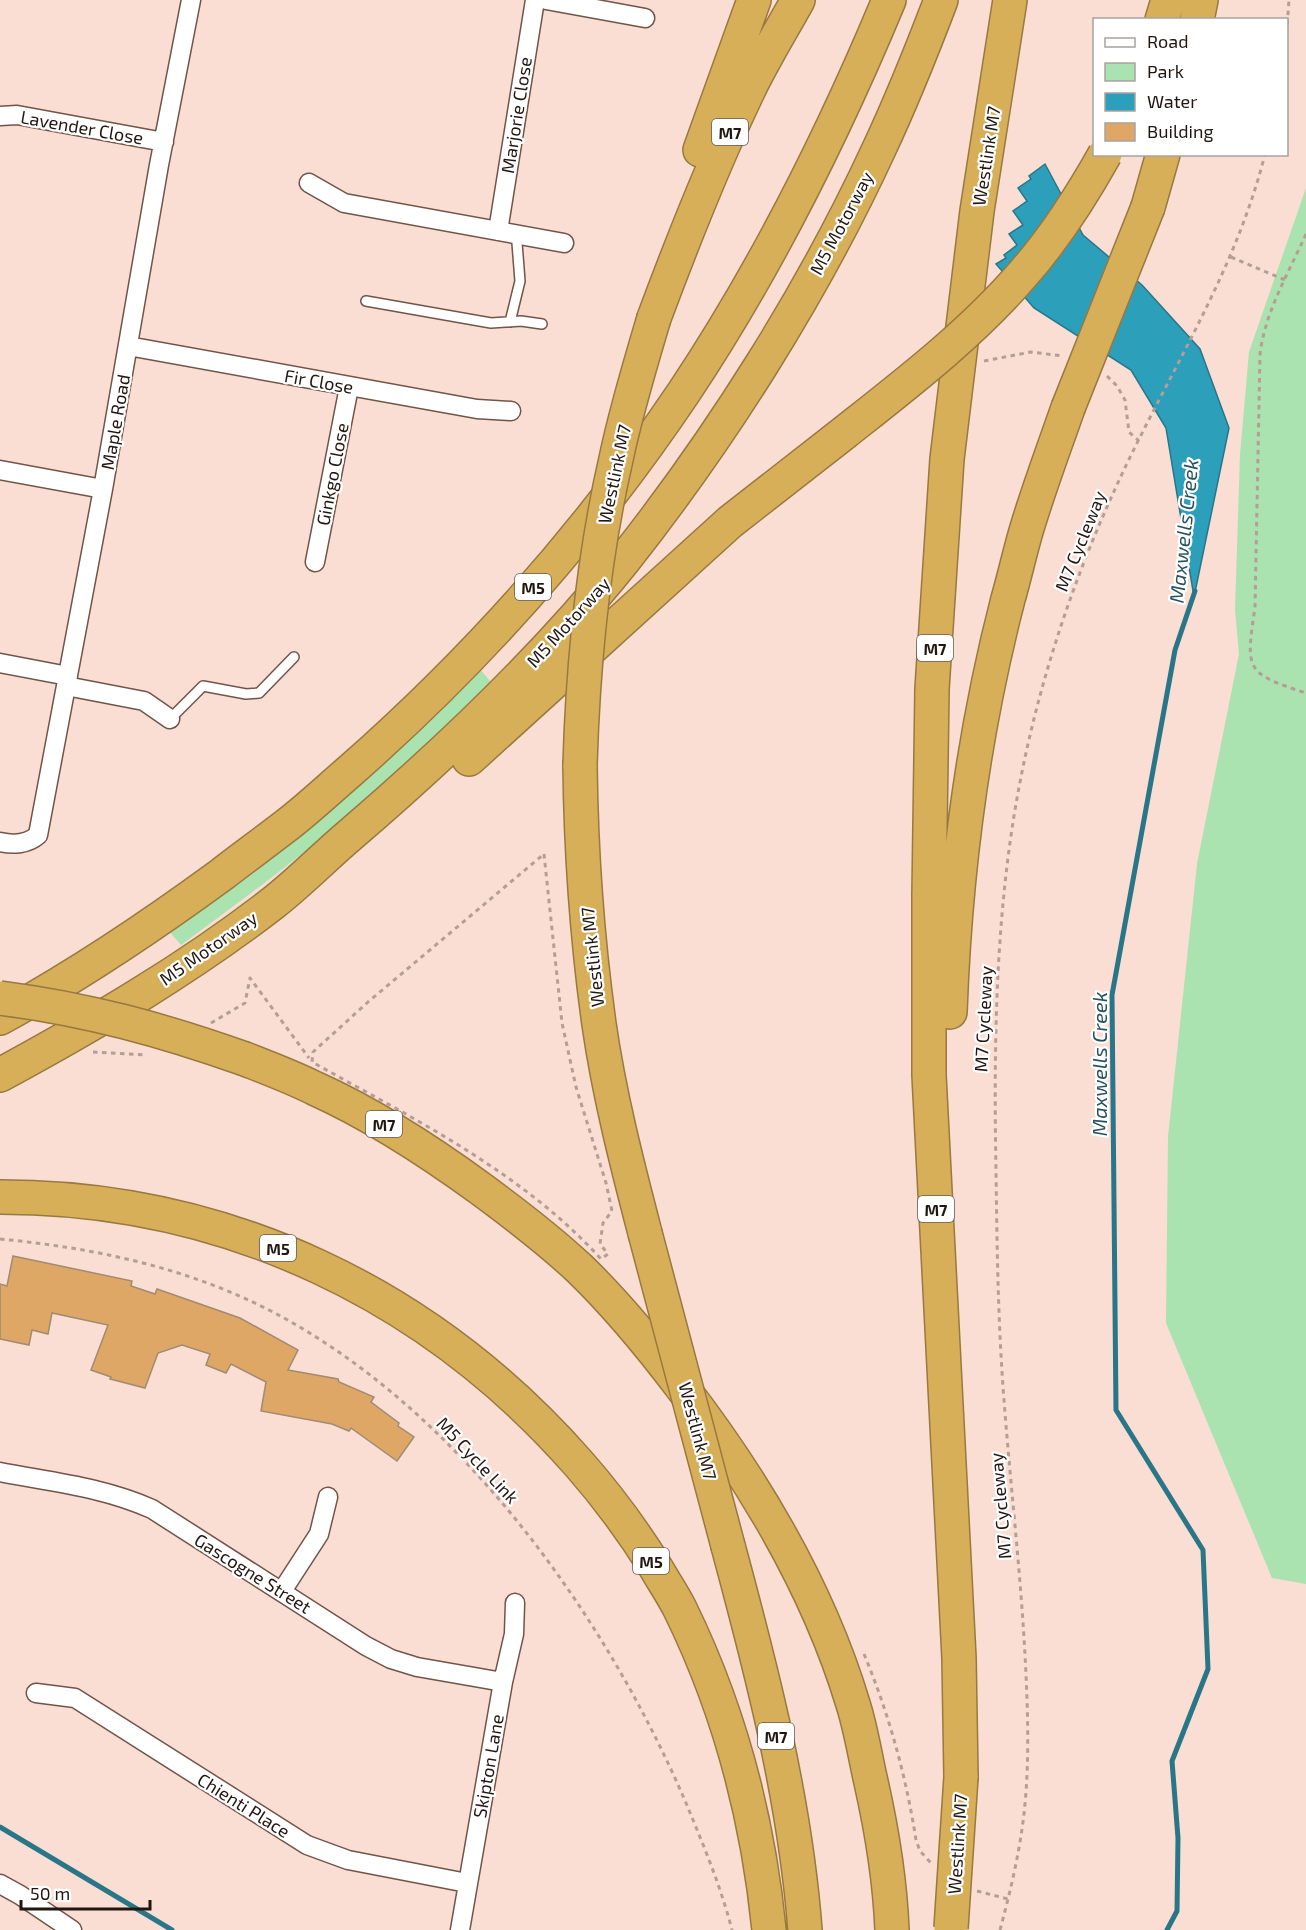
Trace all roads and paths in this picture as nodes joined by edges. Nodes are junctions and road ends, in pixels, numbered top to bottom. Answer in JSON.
{"nodes":[{"id":1,"x":191,"y":0,"type":"edge"},
{"id":2,"x":535,"y":0,"type":"edge"},
{"id":3,"x":546,"y":0,"type":"edge"},
{"id":4,"x":754,"y":0,"type":"edge"},
{"id":5,"x":798,"y":0,"type":"edge"},
{"id":6,"x":889,"y":0,"type":"edge"},
{"id":7,"x":941,"y":0,"type":"edge"},
{"id":8,"x":1010,"y":0,"type":"edge"},
{"id":9,"x":1168,"y":0,"type":"edge"},
{"id":10,"x":1201,"y":0,"type":"edge"},
{"id":11,"x":1289,"y":0,"type":"edge"},
{"id":12,"x":645,"y":18,"type":"dead end"},
{"id":13,"x":1163,"y":18,"type":"edge"},
{"id":14,"x":1197,"y":18,"type":"edge"},
{"id":15,"x":1288,"y":21,"type":"edge"},
{"id":16,"x":0,"y":116,"type":"edge"},
{"id":17,"x":164,"y":142,"type":"junction"},
{"id":18,"x":1104,"y":156,"type":"edge"},
{"id":19,"x":1162,"y":156,"type":"edge"},
{"id":20,"x":1264,"y":156,"type":"edge"},
{"id":21,"x":309,"y":183,"type":"dead end"},
{"id":22,"x":498,"y":231,"type":"junction"},
{"id":23,"x":1306,"y":234,"type":"edge"},
{"id":24,"x":519,"y":235,"type":"junction"},
{"id":25,"x":564,"y":243,"type":"dead end"},
{"id":26,"x":1231,"y":257,"type":"junction"},
{"id":27,"x":666,"y":266,"type":"junction"},
{"id":28,"x":1285,"y":280,"type":"junction"},
{"id":29,"x":366,"y":301,"type":"dead end"},
{"id":30,"x":510,"y":322,"type":"junction"},
{"id":31,"x":542,"y":324,"type":"dead end"},
{"id":32,"x":128,"y":346,"type":"junction"},
{"id":33,"x":349,"y":387,"type":"junction"},
{"id":34,"x":511,"y":411,"type":"dead end"},
{"id":35,"x":0,"y":470,"type":"edge"},
{"id":36,"x":103,"y":489,"type":"junction"},
{"id":37,"x":315,"y":562,"type":"dead end"},
{"id":38,"x":294,"y":657,"type":"dead end"},
{"id":39,"x":0,"y":663,"type":"edge"},
{"id":40,"x":67,"y":681,"type":"junction"},
{"id":41,"x":1306,"y":693,"type":"edge"},
{"id":42,"x":170,"y":720,"type":"joint"},
{"id":43,"x":0,"y":842,"type":"edge"},
{"id":44,"x":544,"y":854,"type":"joint"},
{"id":45,"x":274,"y":902,"type":"junction"},
{"id":46,"x":0,"y":998,"type":"edge"},
{"id":47,"x":0,"y":1018,"type":"edge"},
{"id":48,"x":0,"y":1075,"type":"edge"},
{"id":49,"x":0,"y":1197,"type":"edge"},
{"id":50,"x":0,"y":1239,"type":"edge"},
{"id":51,"x":0,"y":1472,"type":"edge"},
{"id":52,"x":950,"y":1482,"type":"junction"},
{"id":53,"x":328,"y":1497,"type":"dead end"},
{"id":54,"x":282,"y":1591,"type":"junction"},
{"id":55,"x":515,"y":1603,"type":"dead end"},
{"id":56,"x":503,"y":1682,"type":"junction"},
{"id":57,"x":36,"y":1693,"type":"dead end"},
{"id":58,"x":467,"y":1882,"type":"junction"},
{"id":59,"x":0,"y":1884,"type":"edge"},
{"id":60,"x":983,"y":1893,"type":"dead end"},
{"id":61,"x":1008,"y":1899,"type":"junction"},
{"id":62,"x":951,"y":1929,"type":"edge"},
{"id":63,"x":72,"y":1930,"type":"edge"},
{"id":64,"x":460,"y":1930,"type":"edge"},
{"id":65,"x":732,"y":1930,"type":"edge"},
{"id":66,"x":769,"y":1930,"type":"edge"},
{"id":67,"x":805,"y":1930,"type":"edge"},
{"id":68,"x":892,"y":1930,"type":"edge"},
{"id":69,"x":1000,"y":1930,"type":"edge"}],
"edges":[{"from":1,"to":17,"type":"street","name":"Maple Road"},
{"from":2,"to":22,"type":"street","name":"Marjorie Close"},
{"from":3,"to":12,"type":"street"},
{"from":4,"to":27,"type":"highway"},
{"from":5,"to":27,"type":"highway","number":"M7"},
{"from":6,"to":47,"type":"highway","number":"M5"},
{"from":7,"to":45,"type":"highway","name":"M5 Motorway"},
{"from":8,"to":52,"type":"highway","name":"Westlink M7","number":"M7"},
{"from":9,"to":13,"type":"highway"},
{"from":10,"to":14,"type":"highway"},
{"from":11,"to":15,"type":"path"},
{"from":16,"to":17,"type":"street","name":"Lavender Close"},
{"from":17,"to":32,"type":"street","name":"Maple Road"},
{"from":18,"to":45,"type":"highway","bridge":true},
{"from":19,"to":52,"type":"highway","bridge":true},
{"from":20,"to":26,"type":"path","name":"M7 Cycleway"},
{"from":21,"to":22,"type":"street"},
{"from":22,"to":24,"type":"street"},
{"from":23,"to":28,"type":"path"},
{"from":24,"to":25,"type":"street"},
{"from":24,"to":30,"type":"lane"},
{"from":26,"to":28,"type":"path"},
{"from":26,"to":61,"type":"path","name":"M7 Cycleway"},
{"from":27,"to":67,"type":"highway","name":"Westlink M7","number":"M7","bridge":true},
{"from":28,"to":41,"type":"path"},
{"from":29,"to":30,"type":"lane"},
{"from":30,"to":31,"type":"lane"},
{"from":32,"to":33,"type":"street","name":"Fir Close"},
{"from":32,"to":36,"type":"street","name":"Maple Road"},
{"from":33,"to":34,"type":"street","name":"Fir Close"},
{"from":33,"to":37,"type":"street","name":"Ginkgo Close"},
{"from":35,"to":36,"type":"street"},
{"from":36,"to":40,"type":"street","name":"Maple Road"},
{"from":38,"to":42,"type":"lane"},
{"from":39,"to":40,"type":"street"},
{"from":40,"to":42,"type":"street"},
{"from":40,"to":43,"type":"street","name":"Maple Road"},
{"from":44,"to":44,"type":"path"},
{"from":45,"to":48,"type":"highway","name":"M5 Motorway"},
{"from":46,"to":68,"type":"highway","number":"M7","bridge":true},
{"from":49,"to":66,"type":"highway","number":"M5"},
{"from":50,"to":65,"type":"path","name":"M5 Cycle Link"},
{"from":51,"to":54,"type":"street","name":"Gascogne Street"},
{"from":52,"to":62,"type":"highway","name":"Westlink M7","number":"M7","bridge":true},
{"from":53,"to":54,"type":"street"},
{"from":54,"to":56,"type":"street","name":"Gascogne Street"},
{"from":55,"to":56,"type":"street","name":"Skipton Lane"},
{"from":56,"to":58,"type":"street","name":"Skipton Lane"},
{"from":57,"to":58,"type":"street","name":"Chienti Place"},
{"from":58,"to":64,"type":"street","name":"Skipton Lane"},
{"from":59,"to":63,"type":"street"},
{"from":60,"to":61,"type":"path"},
{"from":61,"to":69,"type":"path","name":"M7 Cycleway"}]}
